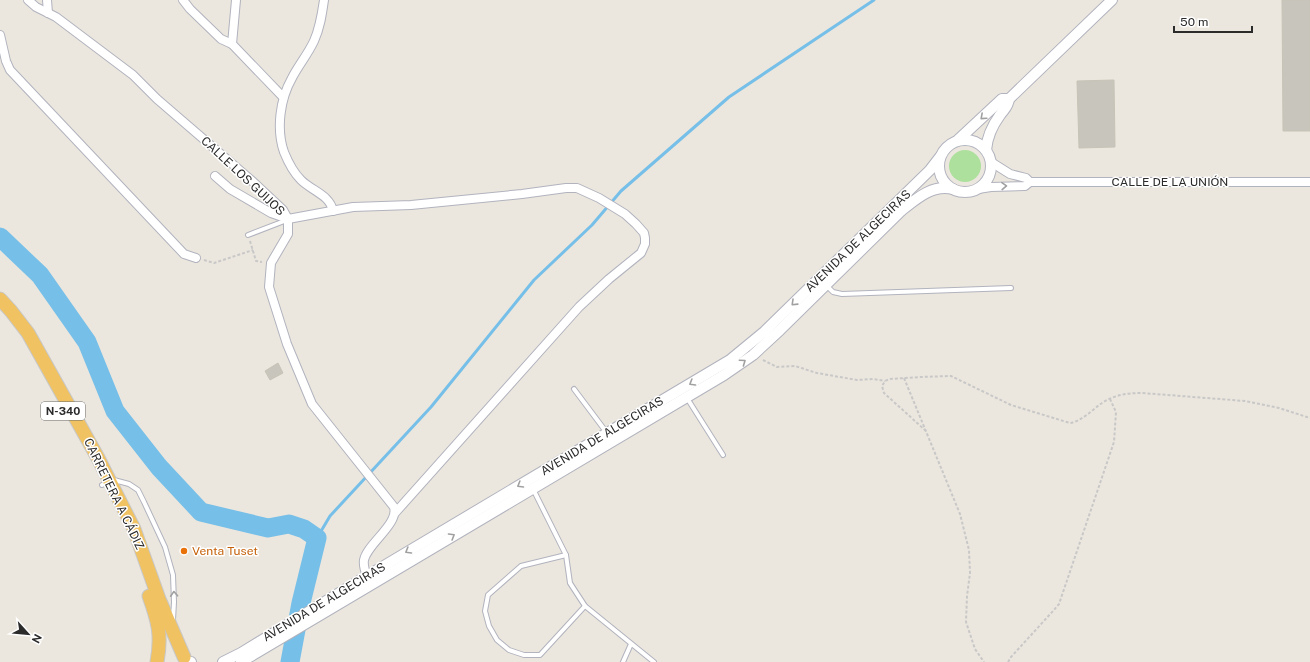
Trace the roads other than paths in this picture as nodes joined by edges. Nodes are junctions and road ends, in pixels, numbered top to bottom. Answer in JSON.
{"nodes":[{"id":1,"x":28,"y":0,"type":"edge"},
{"id":2,"x":47,"y":0,"type":"edge"},
{"id":3,"x":183,"y":0,"type":"edge"},
{"id":4,"x":236,"y":0,"type":"edge"},
{"id":5,"x":324,"y":0,"type":"edge"},
{"id":6,"x":1112,"y":0,"type":"edge"},
{"id":7,"x":48,"y":13,"type":"junction"},
{"id":8,"x":0,"y":35,"type":"edge"},
{"id":9,"x":232,"y":44,"type":"junction"},
{"id":10,"x":283,"y":97,"type":"junction"},
{"id":11,"x":1009,"y":99,"type":"junction"},
{"id":12,"x":958,"y":140,"type":"junction"},
{"id":13,"x":986,"y":150,"type":"junction"},
{"id":14,"x":940,"y":157,"type":"junction"},
{"id":15,"x":991,"y":162,"type":"junction"},
{"id":16,"x":215,"y":176,"type":"dead end"},
{"id":17,"x":1030,"y":182,"type":"junction"},
{"id":18,"x":1310,"y":182,"type":"edge"},
{"id":19,"x":953,"y":189,"type":"junction"},
{"id":20,"x":978,"y":189,"type":"junction"},
{"id":21,"x":333,"y":211,"type":"junction"},
{"id":22,"x":288,"y":220,"type":"junction"},
{"id":23,"x":248,"y":235,"type":"road end"},
{"id":24,"x":196,"y":258,"type":"road end"},
{"id":25,"x":826,"y":285,"type":"junction"},
{"id":26,"x":1011,"y":288,"type":"dead end"},
{"id":27,"x":0,"y":299,"type":"edge"},
{"id":28,"x":0,"y":311,"type":"edge"},
{"id":29,"x":574,"y":389,"type":"dead end"},
{"id":30,"x":686,"y":398,"type":"junction"},
{"id":31,"x":607,"y":433,"type":"junction"},
{"id":32,"x":724,"y":456,"type":"dead end"},
{"id":33,"x":106,"y":483,"type":"junction"},
{"id":34,"x":533,"y":488,"type":"junction"},
{"id":35,"x":395,"y":513,"type":"junction"},
{"id":36,"x":566,"y":555,"type":"junction"},
{"id":37,"x":367,"y":576,"type":"junction"},
{"id":38,"x":355,"y":594,"type":"junction"},
{"id":39,"x":585,"y":606,"type":"junction"},
{"id":40,"x":323,"y":608,"type":"junction"},
{"id":41,"x":172,"y":633,"type":"junction"},
{"id":42,"x":631,"y":644,"type":"junction"},
{"id":43,"x":257,"y":648,"type":"junction"},
{"id":44,"x":189,"y":661,"type":"edge"},
{"id":45,"x":158,"y":662,"type":"edge"},
{"id":46,"x":223,"y":662,"type":"edge"},
{"id":47,"x":241,"y":662,"type":"edge"},
{"id":48,"x":623,"y":662,"type":"edge"},
{"id":49,"x":654,"y":662,"type":"edge"}],
"edges":[{"from":1,"to":7,"type":"street","name":"CALLE LOS GUIJOS"},
{"from":2,"to":7,"type":"street"},
{"from":3,"to":9,"type":"street"},
{"from":4,"to":9,"type":"street"},
{"from":5,"to":10,"type":"street"},
{"from":6,"to":11,"type":"street"},
{"from":7,"to":22,"type":"street","name":"CALLE LOS GUIJOS"},
{"from":8,"to":24,"type":"street"},
{"from":9,"to":10,"type":"street"},
{"from":10,"to":21,"type":"street"},
{"from":11,"to":12,"type":"street","one_way":true},
{"from":11,"to":13,"type":"street"},
{"from":12,"to":13,"type":"street"},
{"from":12,"to":14,"type":"street"},
{"from":13,"to":15,"type":"street"},
{"from":14,"to":19,"type":"street"},
{"from":14,"to":31,"type":"street","name":"AVENIDA DE ALGECIRAS","one_way":true},
{"from":15,"to":17,"type":"street","name":"CALLE DE LA UNIÓN"},
{"from":15,"to":20,"type":"street"},
{"from":16,"to":22,"type":"street"},
{"from":17,"to":18,"type":"street","name":"CALLE DE LA UNIÓN"},
{"from":20,"to":17,"type":"street","name":"CALLE DE LA UNIÓN","one_way":true},
{"from":19,"to":20,"type":"street"},
{"from":19,"to":25,"type":"street","name":"AVENIDA DE ALGECIRAS"},
{"from":21,"to":22,"type":"street"},
{"from":21,"to":35,"type":"street"},
{"from":22,"to":23,"type":"lane"},
{"from":22,"to":35,"type":"street","name":"CALLE LOS GUIJOS"},
{"from":25,"to":26,"type":"lane"},
{"from":30,"to":25,"type":"street","name":"AVENIDA DE ALGECIRAS","one_way":true},
{"from":27,"to":33,"type":"highway","name":"CARRETERA A CÁDIZ","number":"N-340"},
{"from":28,"to":33,"type":"highway","name":"CARRETERA A CÁDIZ","number":"N-340"},
{"from":29,"to":31,"type":"lane"},
{"from":30,"to":32,"type":"lane"},
{"from":30,"to":34,"type":"street","name":"AVENIDA DE ALGECIRAS"},
{"from":31,"to":37,"type":"street","name":"AVENIDA DE ALGECIRAS","one_way":true},
{"from":33,"to":41,"type":"highway","name":"CARRETERA A CÁDIZ","number":"N-340"},
{"from":41,"to":33,"type":"lane","one_way":true},
{"from":33,"to":45,"type":"highway","name":"CARRETERA A CÁDIZ","number":"N-340"},
{"from":34,"to":36,"type":"lane"},
{"from":38,"to":34,"type":"street","name":"AVENIDA DE ALGECIRAS","one_way":true},
{"from":35,"to":37,"type":"street"},
{"from":36,"to":39,"type":"lane"},
{"from":36,"to":39,"type":"lane"},
{"from":37,"to":38,"type":"street"},
{"from":37,"to":40,"type":"street","name":"AVENIDA DE ALGECIRAS"},
{"from":38,"to":40,"type":"street","name":"AVENIDA DE ALGECIRAS"},
{"from":39,"to":42,"type":"lane"},
{"from":40,"to":43,"type":"street","name":"AVENIDA DE ALGECIRAS"},
{"from":41,"to":44,"type":"highway","name":"CARRETERA A CÁDIZ","number":"N-340"},
{"from":42,"to":48,"type":"lane"},
{"from":42,"to":49,"type":"lane"},
{"from":43,"to":46,"type":"street","name":"AVENIDA DE ALGECIRAS"},
{"from":43,"to":47,"type":"street","name":"AVENIDA DE ALGECIRAS"},
{"from":44,"to":45,"type":"highway","number":"N-340"}]}
